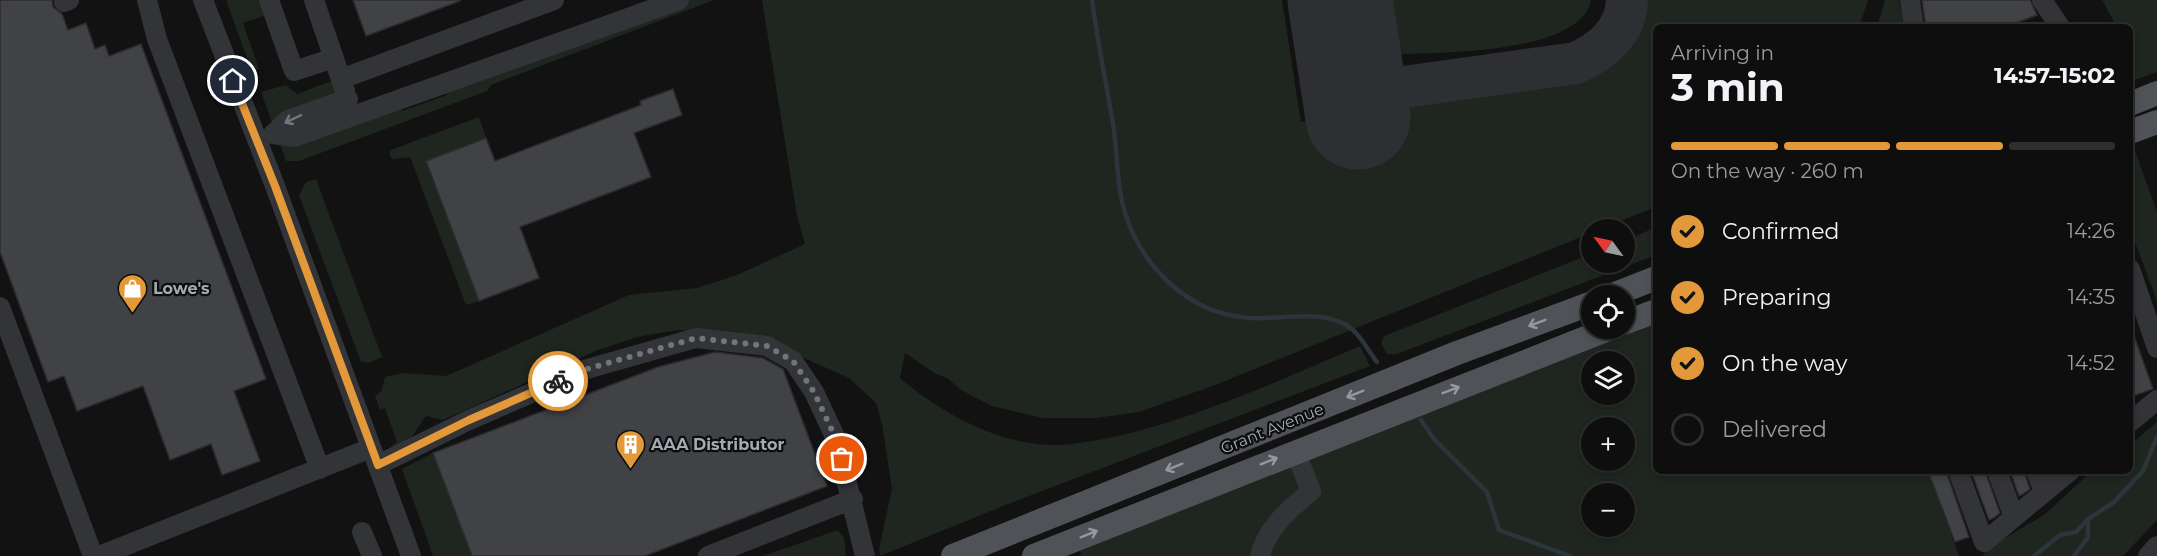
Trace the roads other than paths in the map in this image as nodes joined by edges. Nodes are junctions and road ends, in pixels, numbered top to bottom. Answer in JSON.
{"nodes":[{"id":1,"x":147,"y":0,"type":"edge"},
{"id":2,"x":203,"y":0,"type":"edge"},
{"id":3,"x":269,"y":0,"type":"edge"},
{"id":4,"x":314,"y":0,"type":"edge"},
{"id":5,"x":554,"y":0,"type":"edge"},
{"id":6,"x":679,"y":0,"type":"edge"},
{"id":7,"x":1910,"y":0,"type":"edge"},
{"id":8,"x":2042,"y":0,"type":"edge"},
{"id":9,"x":626,"y":9,"type":"edge"},
{"id":10,"x":1914,"y":24,"type":"edge"},
{"id":11,"x":2058,"y":24,"type":"edge"},
{"id":12,"x":334,"y":58,"type":"junction"},
{"id":13,"x":341,"y":79,"type":"junction"},
{"id":14,"x":2157,"y":93,"type":"edge"},
{"id":15,"x":2133,"y":103,"type":"edge"},
{"id":16,"x":352,"y":108,"type":"junction"},
{"id":17,"x":2157,"y":122,"type":"edge"},
{"id":18,"x":2133,"y":131,"type":"edge"},
{"id":19,"x":264,"y":138,"type":"junction"},
{"id":20,"x":2133,"y":278,"type":"edge"},
{"id":21,"x":1653,"y":279,"type":"edge"},
{"id":22,"x":1635,"y":286,"type":"edge"},
{"id":23,"x":0,"y":307,"type":"edge"},
{"id":24,"x":1581,"y":307,"type":"edge"},
{"id":25,"x":1653,"y":312,"type":"edge"},
{"id":26,"x":1635,"y":319,"type":"edge"},
{"id":27,"x":1583,"y":339,"type":"edge"},
{"id":28,"x":2157,"y":348,"type":"edge"},
{"id":29,"x":2157,"y":400,"type":"edge"},
{"id":30,"x":2133,"y":416,"type":"edge"},
{"id":31,"x":1295,"y":451,"type":"junction"},
{"id":32,"x":374,"y":457,"type":"junction"},
{"id":33,"x":320,"y":469,"type":"junction"},
{"id":34,"x":1959,"y":474,"type":"edge"},
{"id":35,"x":1998,"y":474,"type":"edge"},
{"id":36,"x":2037,"y":474,"type":"edge"},
{"id":37,"x":2066,"y":474,"type":"edge"},
{"id":38,"x":2044,"y":492,"type":"junction"},
{"id":39,"x":853,"y":499,"type":"junction"},
{"id":40,"x":2014,"y":517,"type":"junction"},
{"id":41,"x":362,"y":532,"type":"dead end"},
{"id":42,"x":2157,"y":548,"type":"edge"},
{"id":43,"x":1043,"y":554,"type":"edge"},
{"id":44,"x":93,"y":556,"type":"edge"},
{"id":45,"x":99,"y":556,"type":"edge"},
{"id":46,"x":372,"y":556,"type":"edge"},
{"id":47,"x":411,"y":556,"type":"edge"},
{"id":48,"x":708,"y":556,"type":"edge"},
{"id":49,"x":865,"y":556,"type":"edge"},
{"id":50,"x":953,"y":556,"type":"edge"},
{"id":51,"x":1260,"y":556,"type":"edge"},
{"id":52,"x":2148,"y":556,"type":"edge"}],
"edges":[{"from":1,"to":33,"type":"street"},
{"from":2,"to":19,"type":"street"},
{"from":3,"to":12,"type":"street"},
{"from":4,"to":12,"type":"street"},
{"from":5,"to":13,"type":"street"},
{"from":6,"to":9,"type":"street"},
{"from":7,"to":10,"type":"street"},
{"from":8,"to":11,"type":"street"},
{"from":9,"to":16,"type":"street"},
{"from":12,"to":13,"type":"street"},
{"from":13,"to":16,"type":"street"},
{"from":14,"to":15,"type":"main road"},
{"from":16,"to":19,"type":"street"},
{"from":17,"to":18,"type":"main road"},
{"from":19,"to":32,"type":"street"},
{"from":20,"to":28,"type":"street"},
{"from":21,"to":22,"type":"main road"},
{"from":23,"to":44,"type":"street"},
{"from":24,"to":50,"type":"main road","name":"Grant Avenue","one_way":true},
{"from":25,"to":26,"type":"main road"},
{"from":31,"to":27,"type":"main road","name":"Grant Avenue","one_way":true},
{"from":29,"to":30,"type":"street"},
{"from":43,"to":31,"type":"main road","name":"Grant Avenue","one_way":true},
{"from":31,"to":51,"type":"street"},
{"from":32,"to":33,"type":"street"},
{"from":32,"to":39,"type":"street"},
{"from":32,"to":47,"type":"street"},
{"from":33,"to":45,"type":"street"},
{"from":34,"to":40,"type":"street"},
{"from":35,"to":40,"type":"street"},
{"from":36,"to":38,"type":"street"},
{"from":37,"to":38,"type":"street"},
{"from":38,"to":40,"type":"street"},
{"from":39,"to":48,"type":"street"},
{"from":39,"to":49,"type":"street"},
{"from":41,"to":46,"type":"street"},
{"from":42,"to":52,"type":"street"}]}
